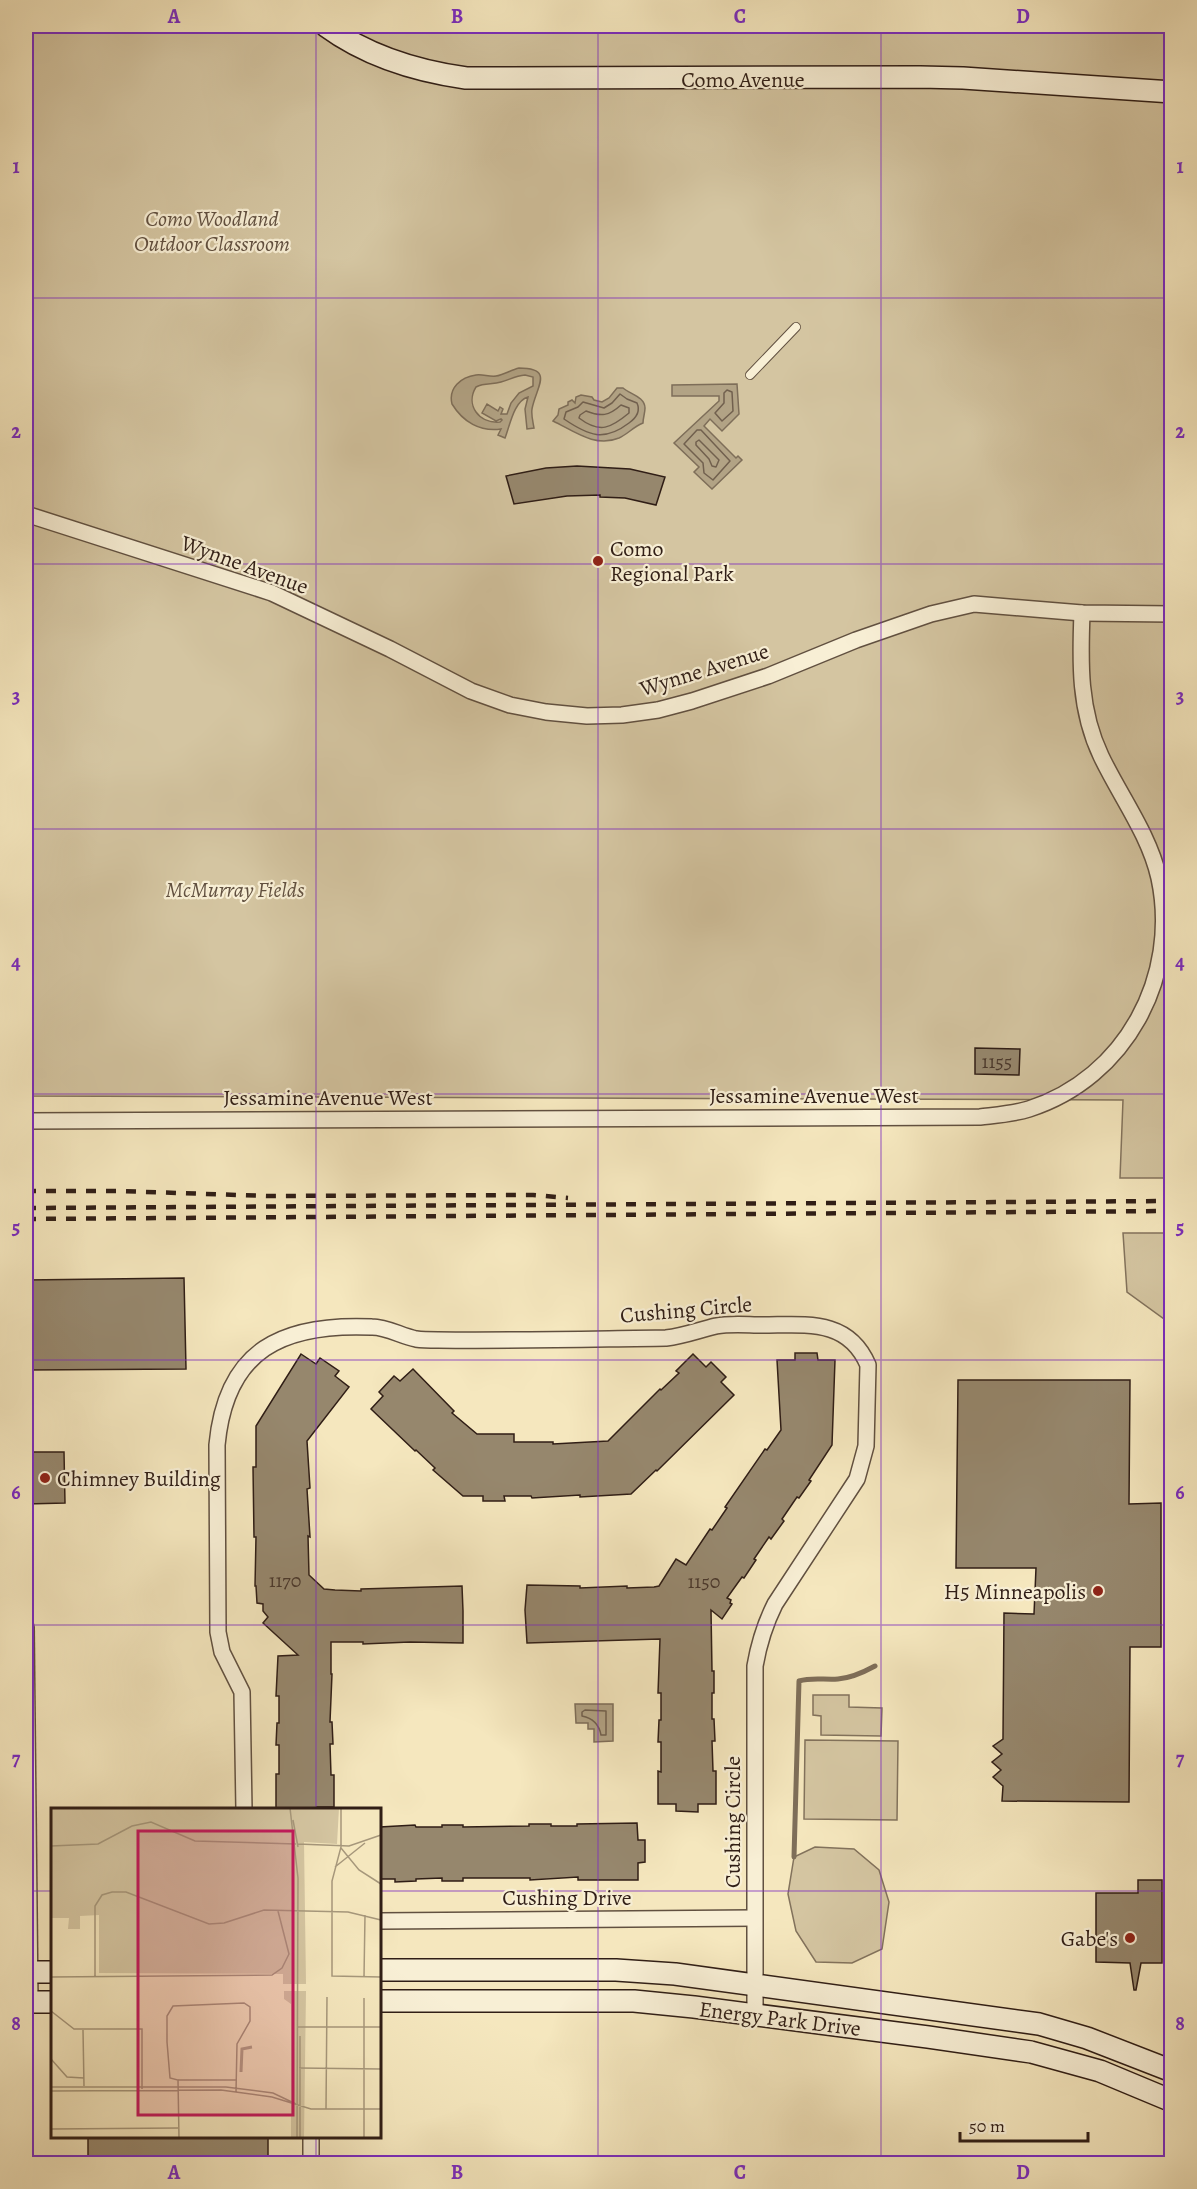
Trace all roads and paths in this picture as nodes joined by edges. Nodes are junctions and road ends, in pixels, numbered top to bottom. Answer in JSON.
{"nodes":[{"id":1,"x":326,"y":26,"type":"edge"},
{"id":2,"x":1172,"y":92,"type":"edge"},
{"id":3,"x":796,"y":327,"type":"dead end"},
{"id":4,"x":750,"y":375,"type":"dead end"},
{"id":5,"x":26,"y":514,"type":"edge"},
{"id":6,"x":1082,"y":614,"type":"junction"},
{"id":7,"x":1172,"y":614,"type":"edge"},
{"id":8,"x":26,"y":1121,"type":"edge"},
{"id":9,"x":26,"y":1627,"type":"edge"},
{"id":10,"x":244,"y":1808,"type":"edge"},
{"id":11,"x":754,"y":1918,"type":"junction"},
{"id":12,"x":381,"y":1921,"type":"edge"},
{"id":13,"x":381,"y":1970,"type":"edge"},
{"id":14,"x":28,"y":1972,"type":"edge"},
{"id":15,"x":51,"y":1972,"type":"edge"},
{"id":16,"x":754,"y":1984,"type":"junction"},
{"id":17,"x":381,"y":2001,"type":"edge"},
{"id":18,"x":28,"y":2002,"type":"edge"},
{"id":19,"x":51,"y":2002,"type":"edge"},
{"id":20,"x":754,"y":2015,"type":"junction"},
{"id":21,"x":1172,"y":2071,"type":"edge"},
{"id":22,"x":1112,"y":2076,"type":"junction"},
{"id":23,"x":1172,"y":2101,"type":"edge"},
{"id":24,"x":1172,"y":2116,"type":"edge"},
{"id":25,"x":311,"y":2138,"type":"edge"},
{"id":26,"x":311,"y":2163,"type":"edge"}],
"edges":[{"from":1,"to":2,"type":"street","name":"Como Avenue"},
{"from":3,"to":4,"type":"lane"},
{"from":5,"to":6,"type":"street","name":"Wynne Avenue"},
{"from":6,"to":7,"type":"street","name":"Wynne Avenue"},
{"from":6,"to":8,"type":"street","name":"Jessamine Avenue West"},
{"from":9,"to":14,"type":"street"},
{"from":10,"to":11,"type":"street","name":"Cushing Circle"},
{"from":11,"to":12,"type":"street","name":"Cushing Drive"},
{"from":11,"to":16,"type":"street","name":"Cushing Circle"},
{"from":13,"to":16,"type":"street","name":"Energy Park Drive"},
{"from":14,"to":15,"type":"street"},
{"from":14,"to":18,"type":"street"},
{"from":16,"to":20,"type":"street","name":"Cushing Circle"},
{"from":16,"to":21,"type":"street","name":"Energy Park Drive"},
{"from":17,"to":20,"type":"street","name":"Energy Park Drive"},
{"from":18,"to":19,"type":"street"},
{"from":20,"to":22,"type":"street","name":"Energy Park Drive"},
{"from":22,"to":23,"type":"street","name":"Energy Park Drive"},
{"from":22,"to":24,"type":"street"},
{"from":25,"to":26,"type":"street"}]}
